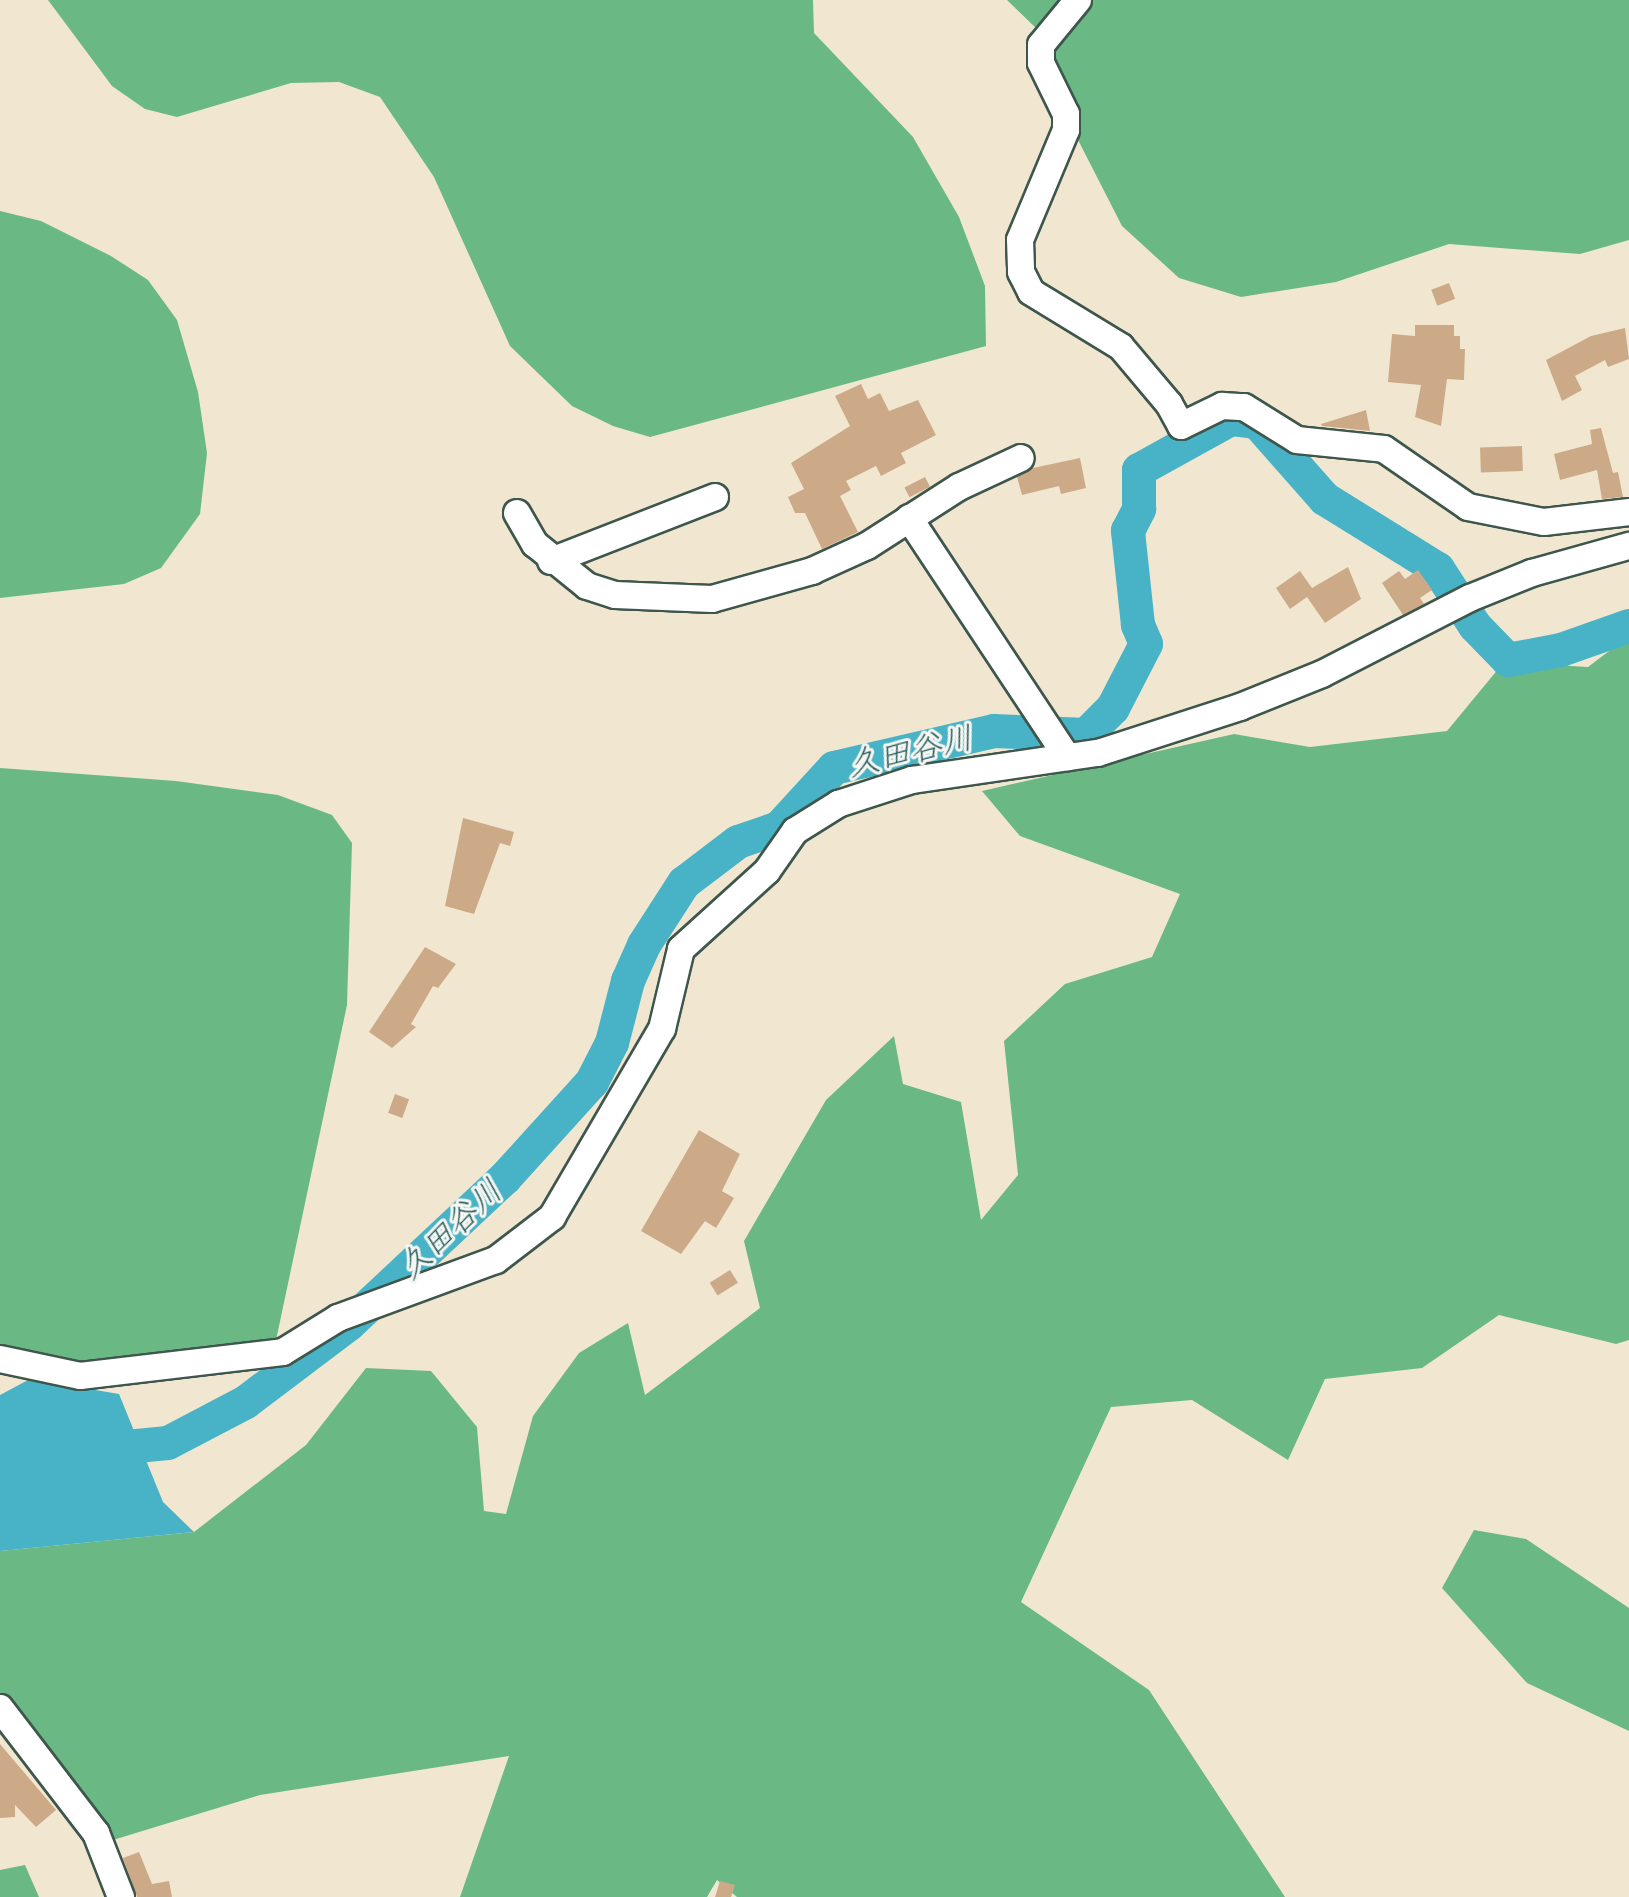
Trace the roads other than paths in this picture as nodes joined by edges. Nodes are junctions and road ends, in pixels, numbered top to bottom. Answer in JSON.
{"nodes":[{"id":1,"x":1078,"y":0,"type":"edge"},
{"id":2,"x":1021,"y":458,"type":"dead end"},
{"id":3,"x":715,"y":497,"type":"dead end"},
{"id":4,"x":1629,"y":512,"type":"edge"},
{"id":5,"x":517,"y":513,"type":"dead end"},
{"id":6,"x":909,"y":518,"type":"junction"},
{"id":7,"x":1629,"y":546,"type":"edge"},
{"id":8,"x":551,"y":561,"type":"junction"},
{"id":9,"x":1062,"y":750,"type":"junction"},
{"id":10,"x":0,"y":1359,"type":"edge"},
{"id":11,"x":0,"y":1708,"type":"edge"},
{"id":12,"x":121,"y":1897,"type":"edge"}],
"edges":[{"from":1,"to":4,"type":"street"},
{"from":2,"to":6,"type":"street"},
{"from":3,"to":8,"type":"street"},
{"from":5,"to":8,"type":"street"},
{"from":6,"to":8,"type":"street"},
{"from":6,"to":9,"type":"street"},
{"from":7,"to":9,"type":"street"},
{"from":9,"to":10,"type":"street"},
{"from":11,"to":12,"type":"street"}]}
